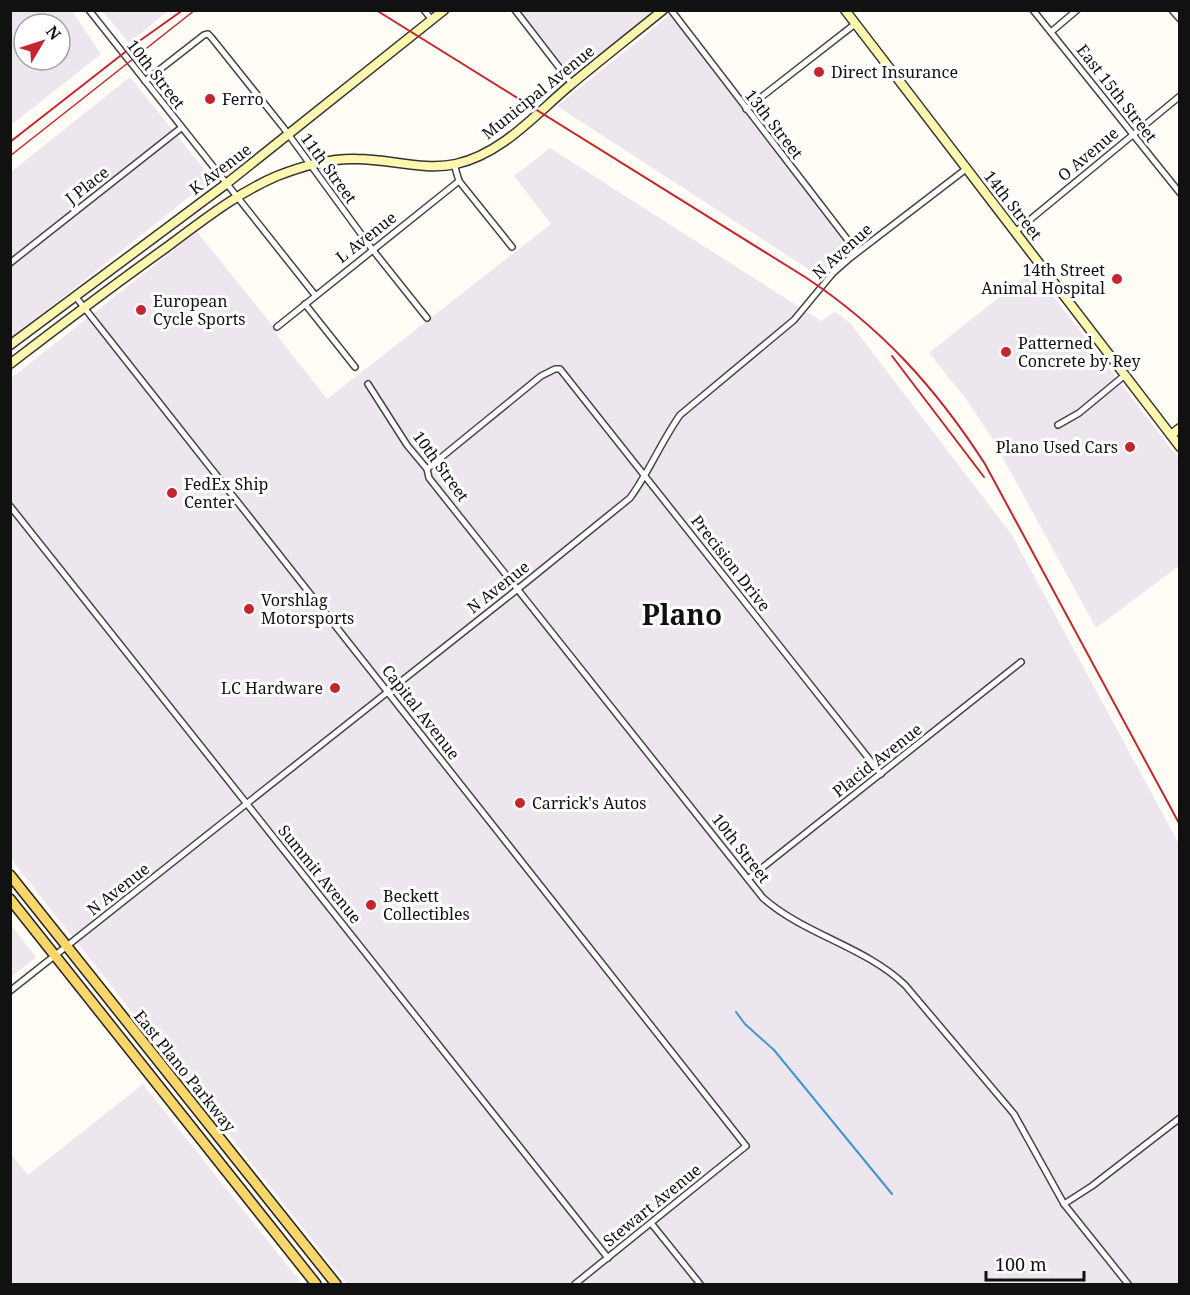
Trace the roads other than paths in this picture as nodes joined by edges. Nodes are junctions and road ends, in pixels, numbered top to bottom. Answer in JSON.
{"nodes":[{"id":1,"x":89,"y":10,"type":"edge"},
{"id":2,"x":424,"y":10,"type":"edge"},
{"id":3,"x":444,"y":10,"type":"edge"},
{"id":4,"x":515,"y":10,"type":"edge"},
{"id":5,"x":663,"y":10,"type":"edge"},
{"id":6,"x":671,"y":10,"type":"edge"},
{"id":7,"x":1033,"y":10,"type":"edge"},
{"id":8,"x":1077,"y":10,"type":"edge"},
{"id":9,"x":1172,"y":10,"type":"edge"},
{"id":10,"x":849,"y":12,"type":"edge"},
{"id":11,"x":432,"y":20,"type":"junction"},
{"id":12,"x":1179,"y":20,"type":"edge"},
{"id":13,"x":855,"y":24,"type":"junction"},
{"id":14,"x":1051,"y":32,"type":"junction"},
{"id":15,"x":145,"y":81,"type":"junction"},
{"id":16,"x":572,"y":84,"type":"junction"},
{"id":17,"x":1179,"y":96,"type":"edge"},
{"id":18,"x":746,"y":109,"type":"junction"},
{"id":19,"x":181,"y":128,"type":"junction"},
{"id":20,"x":288,"y":134,"type":"junction"},
{"id":21,"x":1132,"y":135,"type":"junction"},
{"id":22,"x":454,"y":164,"type":"junction"},
{"id":23,"x":310,"y":165,"type":"junction"},
{"id":24,"x":966,"y":169,"type":"junction"},
{"id":25,"x":459,"y":181,"type":"junction"},
{"id":26,"x":226,"y":184,"type":"junction"},
{"id":27,"x":1179,"y":193,"type":"edge"},
{"id":28,"x":236,"y":197,"type":"junction"},
{"id":29,"x":1015,"y":232,"type":"junction"},
{"id":30,"x":142,"y":246,"type":"junction"},
{"id":31,"x":512,"y":247,"type":"dead end"},
{"id":32,"x":372,"y":249,"type":"junction"},
{"id":33,"x":857,"y":252,"type":"junction"},
{"id":34,"x":151,"y":259,"type":"junction"},
{"id":35,"x":10,"y":263,"type":"edge"},
{"id":36,"x":315,"y":295,"type":"junction"},
{"id":37,"x":75,"y":296,"type":"junction"},
{"id":38,"x":305,"y":304,"type":"junction"},
{"id":39,"x":84,"y":308,"type":"junction"},
{"id":40,"x":428,"y":318,"type":"dead end"},
{"id":41,"x":277,"y":327,"type":"dead end"},
{"id":42,"x":10,"y":345,"type":"edge"},
{"id":43,"x":10,"y":364,"type":"edge"},
{"id":44,"x":355,"y":367,"type":"dead end"},
{"id":45,"x":1125,"y":375,"type":"junction"},
{"id":46,"x":368,"y":384,"type":"dead end"},
{"id":47,"x":1058,"y":425,"type":"dead end"},
{"id":48,"x":1179,"y":428,"type":"edge"},
{"id":49,"x":1171,"y":435,"type":"junction"},
{"id":50,"x":1179,"y":447,"type":"edge"},
{"id":51,"x":427,"y":470,"type":"junction"},
{"id":52,"x":645,"y":476,"type":"junction"},
{"id":53,"x":10,"y":506,"type":"edge"},
{"id":54,"x":519,"y":588,"type":"junction"},
{"id":55,"x":1021,"y":662,"type":"dead end"},
{"id":56,"x":388,"y":692,"type":"junction"},
{"id":57,"x":880,"y":774,"type":"junction"},
{"id":58,"x":246,"y":804,"type":"junction"},
{"id":59,"x":10,"y":875,"type":"edge"},
{"id":60,"x":748,"y":879,"type":"junction"},
{"id":61,"x":10,"y":899,"type":"edge"},
{"id":62,"x":66,"y":946,"type":"junction"},
{"id":63,"x":56,"y":955,"type":"junction"},
{"id":64,"x":10,"y":991,"type":"edge"},
{"id":65,"x":135,"y":1032,"type":"junction"},
{"id":66,"x":124,"y":1040,"type":"junction"},
{"id":67,"x":166,"y":1071,"type":"junction"},
{"id":68,"x":155,"y":1080,"type":"junction"},
{"id":69,"x":1179,"y":1118,"type":"edge"},
{"id":70,"x":746,"y":1146,"type":"joint"},
{"id":71,"x":227,"y":1149,"type":"junction"},
{"id":72,"x":217,"y":1157,"type":"junction"},
{"id":73,"x":1064,"y":1204,"type":"junction"},
{"id":74,"x":651,"y":1223,"type":"junction"},
{"id":75,"x":307,"y":1247,"type":"junction"},
{"id":76,"x":295,"y":1257,"type":"junction"},
{"id":77,"x":608,"y":1258,"type":"junction"},
{"id":78,"x":316,"y":1284,"type":"edge"},
{"id":79,"x":336,"y":1284,"type":"edge"},
{"id":80,"x":575,"y":1284,"type":"edge"},
{"id":81,"x":699,"y":1284,"type":"edge"},
{"id":82,"x":1128,"y":1284,"type":"edge"}],
"edges":[{"from":1,"to":15,"type":"street","name":"10th Street"},
{"from":2,"to":11,"type":"street"},
{"from":3,"to":11,"type":"main road","name":"K Avenue"},
{"from":4,"to":16,"type":"street"},
{"from":5,"to":16,"type":"main road","name":"Municipal Avenue"},
{"from":6,"to":18,"type":"street","name":"13th Street"},
{"from":7,"to":14,"type":"street","name":"East 15th Street"},
{"from":8,"to":14,"type":"street"},
{"from":9,"to":12,"type":"street"},
{"from":10,"to":13,"type":"main road","name":"14th Street"},
{"from":11,"to":20,"type":"main road","name":"K Avenue"},
{"from":13,"to":18,"type":"street"},
{"from":13,"to":24,"type":"main road","name":"14th Street"},
{"from":14,"to":21,"type":"street","name":"East 15th Street"},
{"from":15,"to":19,"type":"street","name":"10th Street"},
{"from":15,"to":20,"type":"street","name":"11th Street"},
{"from":16,"to":22,"type":"main road","name":"Municipal Avenue"},
{"from":17,"to":21,"type":"street","name":"O Avenue"},
{"from":18,"to":33,"type":"street","name":"13th Street"},
{"from":19,"to":26,"type":"street","name":"10th Street"},
{"from":19,"to":35,"type":"street","name":"J Place"},
{"from":20,"to":23,"type":"street","name":"11th Street"},
{"from":20,"to":26,"type":"main road","name":"K Avenue"},
{"from":21,"to":27,"type":"street","name":"East 15th Street"},
{"from":21,"to":29,"type":"street","name":"O Avenue"},
{"from":22,"to":23,"type":"main road","name":"Municipal Avenue"},
{"from":22,"to":25,"type":"street"},
{"from":23,"to":28,"type":"main road","name":"K Avenue"},
{"from":23,"to":32,"type":"street","name":"11th Street"},
{"from":24,"to":29,"type":"main road","name":"14th Street"},
{"from":24,"to":33,"type":"street","name":"N Avenue"},
{"from":25,"to":31,"type":"street"},
{"from":25,"to":32,"type":"street","name":"L Avenue"},
{"from":26,"to":28,"type":"street","name":"10th Street"},
{"from":26,"to":30,"type":"main road","name":"K Avenue"},
{"from":28,"to":34,"type":"main road","name":"K Avenue"},
{"from":28,"to":36,"type":"street","name":"10th Street"},
{"from":29,"to":45,"type":"main road","name":"14th Street"},
{"from":30,"to":34,"type":"main road"},
{"from":30,"to":37,"type":"main road","name":"K Avenue"},
{"from":32,"to":36,"type":"street","name":"L Avenue"},
{"from":32,"to":40,"type":"street","name":"11th Street"},
{"from":33,"to":52,"type":"street","name":"N Avenue"},
{"from":34,"to":39,"type":"main road","name":"K Avenue"},
{"from":36,"to":38,"type":"street","name":"L Avenue"},
{"from":37,"to":39,"type":"street","name":"Capital Avenue"},
{"from":37,"to":42,"type":"main road","name":"K Avenue"},
{"from":38,"to":41,"type":"street","name":"L Avenue"},
{"from":38,"to":44,"type":"street"},
{"from":39,"to":43,"type":"main road","name":"K Avenue"},
{"from":39,"to":56,"type":"street","name":"Capital Avenue"},
{"from":45,"to":47,"type":"street"},
{"from":45,"to":49,"type":"main road","name":"14th Street"},
{"from":46,"to":51,"type":"street","name":"10th Street"},
{"from":48,"to":49,"type":"main road"},
{"from":49,"to":50,"type":"main road","name":"14th Street"},
{"from":51,"to":52,"type":"street","name":"Precision Drive"},
{"from":51,"to":54,"type":"street","name":"10th Street"},
{"from":52,"to":54,"type":"street","name":"N Avenue"},
{"from":52,"to":57,"type":"street","name":"Precision Drive"},
{"from":53,"to":58,"type":"street","name":"Summit Avenue"},
{"from":54,"to":56,"type":"street","name":"N Avenue"},
{"from":54,"to":60,"type":"street","name":"10th Street"},
{"from":55,"to":57,"type":"street","name":"Placid Avenue"},
{"from":56,"to":58,"type":"street","name":"N Avenue"},
{"from":56,"to":70,"type":"street","name":"Capital Avenue"},
{"from":57,"to":60,"type":"street","name":"Placid Avenue"},
{"from":58,"to":62,"type":"street","name":"N Avenue"},
{"from":58,"to":77,"type":"street","name":"Summit Avenue"},
{"from":59,"to":62,"type":"main road","name":"East Plano Parkway"},
{"from":60,"to":73,"type":"street","name":"10th Street"},
{"from":61,"to":63,"type":"main road","name":"East Plano Parkway"},
{"from":62,"to":63,"type":"street","name":"N Avenue"},
{"from":62,"to":65,"type":"main road","name":"East Plano Parkway"},
{"from":63,"to":64,"type":"street","name":"N Avenue"},
{"from":63,"to":66,"type":"main road","name":"East Plano Parkway"},
{"from":65,"to":66,"type":"main road"},
{"from":65,"to":67,"type":"main road","name":"East Plano Parkway"},
{"from":66,"to":68,"type":"main road","name":"East Plano Parkway"},
{"from":67,"to":68,"type":"main road"},
{"from":67,"to":71,"type":"main road","name":"East Plano Parkway"},
{"from":68,"to":72,"type":"main road","name":"East Plano Parkway"},
{"from":69,"to":73,"type":"street"},
{"from":70,"to":74,"type":"street","name":"Stewart Avenue"},
{"from":71,"to":72,"type":"main road"},
{"from":71,"to":75,"type":"main road","name":"East Plano Parkway"},
{"from":72,"to":76,"type":"main road","name":"East Plano Parkway"},
{"from":73,"to":82,"type":"street","name":"10th Street"},
{"from":74,"to":77,"type":"street","name":"Stewart Avenue"},
{"from":74,"to":81,"type":"street"},
{"from":75,"to":76,"type":"main road"},
{"from":75,"to":79,"type":"main road","name":"East Plano Parkway"},
{"from":76,"to":78,"type":"main road","name":"East Plano Parkway"},
{"from":77,"to":80,"type":"street","name":"Stewart Avenue"}]}
